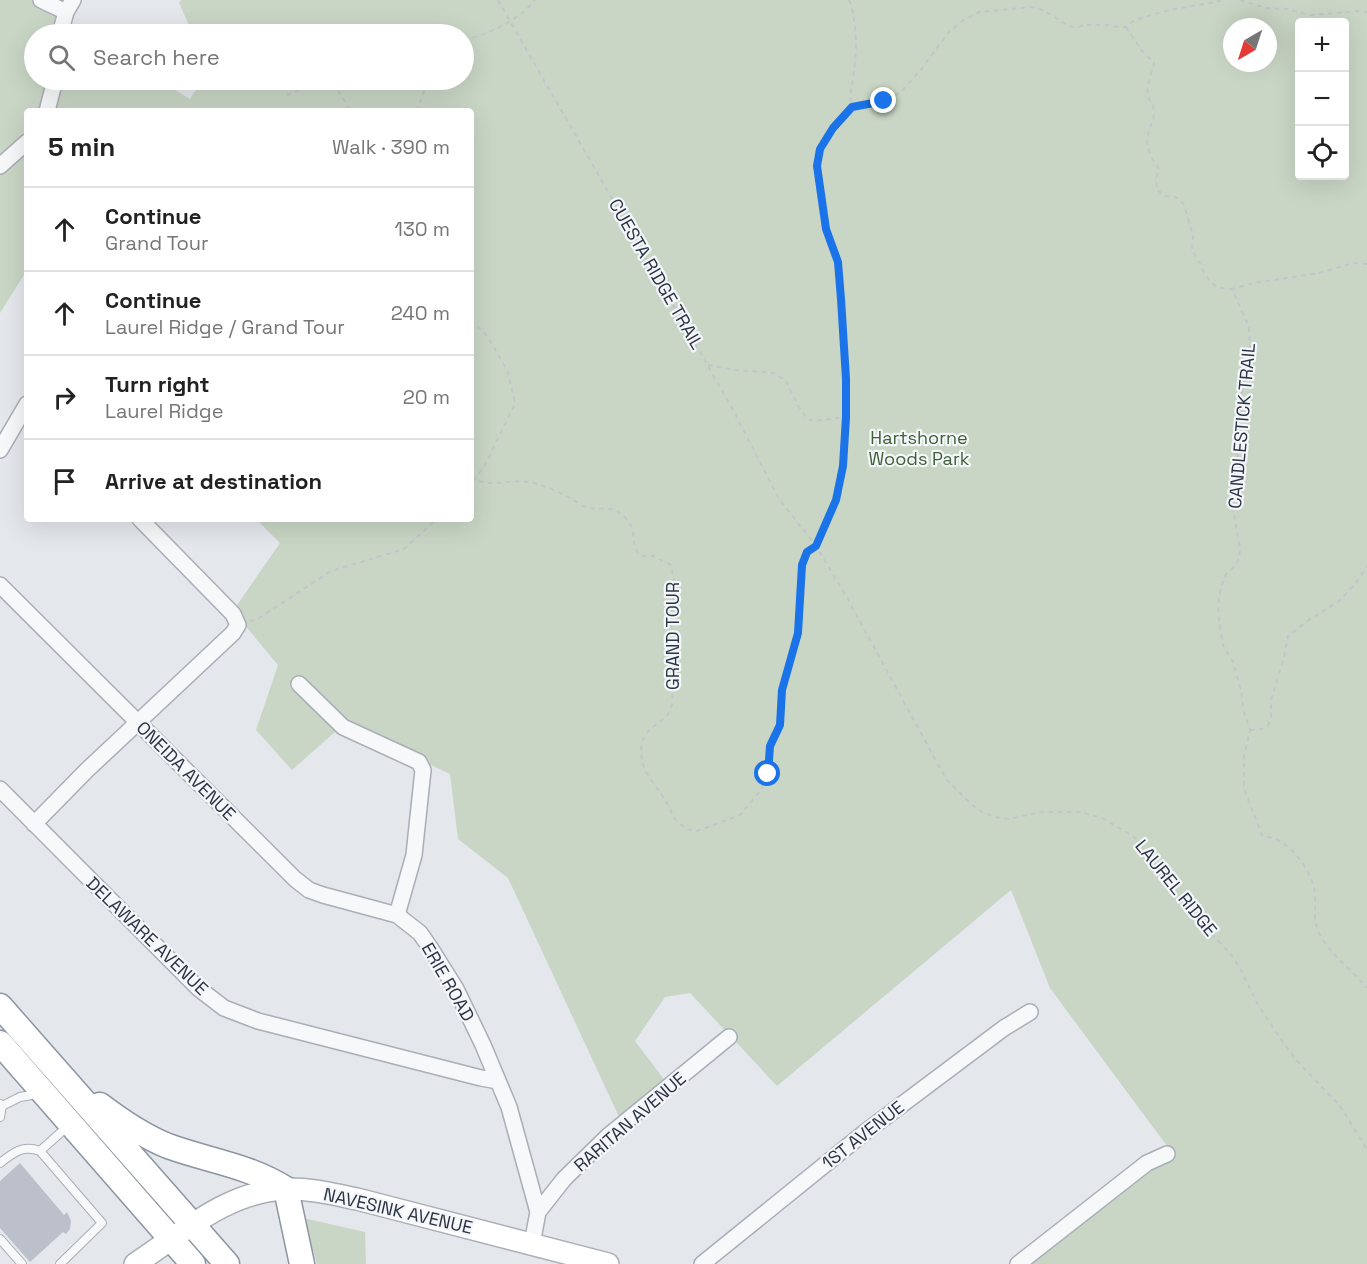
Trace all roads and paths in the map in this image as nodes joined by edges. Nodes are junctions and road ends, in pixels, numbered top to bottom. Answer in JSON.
{"nodes":[{"id":1,"x":41,"y":0,"type":"edge"},
{"id":2,"x":498,"y":0,"type":"edge"},
{"id":3,"x":535,"y":0,"type":"edge"},
{"id":4,"x":849,"y":0,"type":"edge"},
{"id":5,"x":1226,"y":0,"type":"edge"},
{"id":6,"x":1240,"y":0,"type":"edge"},
{"id":7,"x":69,"y":6,"type":"edge"},
{"id":8,"x":1367,"y":12,"type":"edge"},
{"id":9,"x":510,"y":20,"type":"junction"},
{"id":10,"x":63,"y":24,"type":"edge"},
{"id":11,"x":1126,"y":27,"type":"junction"},
{"id":12,"x":474,"y":36,"type":"edge"},
{"id":13,"x":52,"y":90,"type":"edge"},
{"id":14,"x":300,"y":90,"type":"edge"},
{"id":15,"x":338,"y":90,"type":"edge"},
{"id":16,"x":425,"y":90,"type":"edge"},
{"id":17,"x":287,"y":95,"type":"dead end"},
{"id":18,"x":852,"y":107,"type":"junction"},
{"id":19,"x":48,"y":108,"type":"edge"},
{"id":20,"x":349,"y":108,"type":"edge"},
{"id":21,"x":417,"y":108,"type":"edge"},
{"id":22,"x":24,"y":145,"type":"edge"},
{"id":23,"x":0,"y":166,"type":"edge"},
{"id":24,"x":1367,"y":264,"type":"edge"},
{"id":25,"x":1232,"y":289,"type":"junction"},
{"id":26,"x":474,"y":323,"type":"edge"},
{"id":27,"x":708,"y":365,"type":"junction"},
{"id":28,"x":24,"y":409,"type":"edge"},
{"id":29,"x":846,"y":417,"type":"junction"},
{"id":30,"x":0,"y":450,"type":"edge"},
{"id":31,"x":474,"y":476,"type":"edge"},
{"id":32,"x":474,"y":479,"type":"edge"},
{"id":33,"x":143,"y":522,"type":"edge"},
{"id":34,"x":434,"y":522,"type":"edge"},
{"id":35,"x":816,"y":546,"type":"junction"},
{"id":36,"x":1367,"y":566,"type":"edge"},
{"id":37,"x":0,"y":585,"type":"edge"},
{"id":38,"x":238,"y":625,"type":"junction"},
{"id":39,"x":299,"y":684,"type":"dead end"},
{"id":40,"x":138,"y":722,"type":"junction"},
{"id":41,"x":1250,"y":730,"type":"junction"},
{"id":42,"x":0,"y":789,"type":"edge"},
{"id":43,"x":34,"y":824,"type":"junction"},
{"id":44,"x":397,"y":915,"type":"junction"},
{"id":45,"x":1367,"y":988,"type":"edge"},
{"id":46,"x":0,"y":1006,"type":"edge"},
{"id":47,"x":1030,"y":1012,"type":"dead end"},
{"id":48,"x":729,"y":1038,"type":"dead end"},
{"id":49,"x":0,"y":1043,"type":"edge"},
{"id":50,"x":65,"y":1080,"type":"junction"},
{"id":51,"x":498,"y":1081,"type":"junction"},
{"id":52,"x":44,"y":1093,"type":"junction"},
{"id":53,"x":1,"y":1105,"type":"edge"},
{"id":54,"x":1,"y":1117,"type":"edge"},
{"id":55,"x":71,"y":1123,"type":"junction"},
{"id":56,"x":1367,"y":1150,"type":"edge"},
{"id":57,"x":40,"y":1151,"type":"junction"},
{"id":58,"x":1167,"y":1154,"type":"dead end"},
{"id":59,"x":0,"y":1162,"type":"edge"},
{"id":60,"x":286,"y":1189,"type":"junction"},
{"id":61,"x":538,"y":1212,"type":"junction"},
{"id":62,"x":192,"y":1225,"type":"junction"},
{"id":63,"x":0,"y":1239,"type":"edge"},
{"id":64,"x":172,"y":1239,"type":"junction"},
{"id":65,"x":532,"y":1245,"type":"junction"},
{"id":66,"x":22,"y":1264,"type":"edge"},
{"id":67,"x":60,"y":1264,"type":"edge"},
{"id":68,"x":135,"y":1264,"type":"edge"},
{"id":69,"x":193,"y":1264,"type":"edge"},
{"id":70,"x":227,"y":1264,"type":"edge"},
{"id":71,"x":302,"y":1264,"type":"edge"},
{"id":72,"x":608,"y":1264,"type":"edge"},
{"id":73,"x":702,"y":1264,"type":"edge"},
{"id":74,"x":1018,"y":1264,"type":"edge"}],
"edges":[{"from":1,"to":7,"type":"street"},
{"from":2,"to":9,"type":"path","name":"CUESTA RIDGE TRAIL"},
{"from":3,"to":9,"type":"path"},
{"from":4,"to":18,"type":"path"},
{"from":5,"to":11,"type":"path"},
{"from":6,"to":8,"type":"path"},
{"from":7,"to":10,"type":"street"},
{"from":9,"to":12,"type":"path"},
{"from":9,"to":27,"type":"path","name":"CUESTA RIDGE TRAIL"},
{"from":11,"to":18,"type":"path"},
{"from":11,"to":25,"type":"path"},
{"from":13,"to":19,"type":"street"},
{"from":14,"to":17,"type":"path"},
{"from":15,"to":20,"type":"path"},
{"from":16,"to":21,"type":"path"},
{"from":18,"to":29,"type":"path"},
{"from":22,"to":23,"type":"street"},
{"from":24,"to":25,"type":"path"},
{"from":25,"to":41,"type":"path","name":"CANDLESTICK TRAIL"},
{"from":26,"to":31,"type":"path"},
{"from":27,"to":29,"type":"path"},
{"from":27,"to":35,"type":"path","name":"CUESTA RIDGE TRAIL"},
{"from":28,"to":30,"type":"street"},
{"from":29,"to":35,"type":"path"},
{"from":32,"to":35,"type":"path","name":"GRAND TOUR"},
{"from":33,"to":38,"type":"street"},
{"from":34,"to":38,"type":"path"},
{"from":35,"to":56,"type":"path","name":"LAUREL RIDGE"},
{"from":36,"to":41,"type":"path"},
{"from":37,"to":40,"type":"street","name":"ONEIDA AVENUE"},
{"from":38,"to":40,"type":"street"},
{"from":39,"to":44,"type":"street"},
{"from":40,"to":43,"type":"street"},
{"from":40,"to":44,"type":"street","name":"ONEIDA AVENUE"},
{"from":41,"to":45,"type":"path","name":"CANDLESTICK TRAIL"},
{"from":42,"to":43,"type":"street","name":"DELAWARE AVENUE"},
{"from":43,"to":51,"type":"street","name":"DELAWARE AVENUE"},
{"from":44,"to":51,"type":"street","name":"ERIE ROAD"},
{"from":46,"to":50,"type":"highway"},
{"from":47,"to":73,"type":"street","name":"1ST AVENUE"},
{"from":48,"to":61,"type":"street","name":"RARITAN AVENUE"},
{"from":49,"to":52,"type":"highway"},
{"from":50,"to":60,"type":"highway"},
{"from":50,"to":62,"type":"highway"},
{"from":51,"to":61,"type":"street","name":"ERIE ROAD"},
{"from":52,"to":53,"type":"lane"},
{"from":52,"to":55,"type":"highway"},
{"from":53,"to":54,"type":"lane"},
{"from":55,"to":57,"type":"lane"},
{"from":55,"to":64,"type":"highway"},
{"from":57,"to":59,"type":"lane"},
{"from":57,"to":67,"type":"lane"},
{"from":58,"to":74,"type":"street"},
{"from":60,"to":62,"type":"main road","name":"NAVESINK AVENUE"},
{"from":60,"to":65,"type":"main road","name":"NAVESINK AVENUE"},
{"from":60,"to":71,"type":"highway"},
{"from":61,"to":65,"type":"street","name":"ERIE ROAD"},
{"from":62,"to":64,"type":"main road","name":"NAVESINK AVENUE"},
{"from":62,"to":70,"type":"highway"},
{"from":63,"to":66,"type":"lane"},
{"from":64,"to":68,"type":"main road","name":"NAVESINK AVENUE"},
{"from":64,"to":69,"type":"highway"},
{"from":65,"to":72,"type":"main road","name":"NAVESINK AVENUE"}]}
